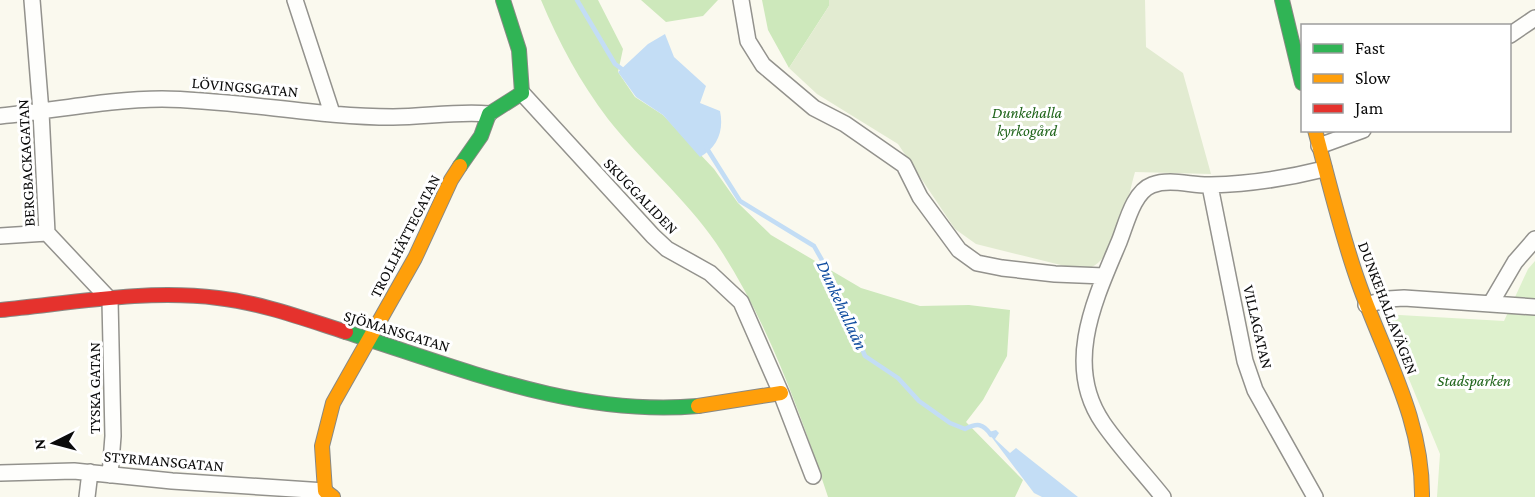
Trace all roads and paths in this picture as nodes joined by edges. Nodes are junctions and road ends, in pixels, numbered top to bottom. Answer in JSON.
{"nodes":[{"id":1,"x":32,"y":0,"type":"edge"},
{"id":2,"x":295,"y":0,"type":"edge"},
{"id":3,"x":503,"y":0,"type":"edge"},
{"id":4,"x":741,"y":0,"type":"edge"},
{"id":5,"x":1282,"y":0,"type":"edge"},
{"id":6,"x":1535,"y":18,"type":"edge"},
{"id":7,"x":1511,"y":34,"type":"edge"},
{"id":8,"x":1301,"y":79,"type":"edge"},
{"id":9,"x":522,"y":93,"type":"junction"},
{"id":10,"x":41,"y":112,"type":"junction"},
{"id":11,"x":332,"y":113,"type":"junction"},
{"id":12,"x":489,"y":114,"type":"junction"},
{"id":13,"x":0,"y":116,"type":"edge"},
{"id":14,"x":1352,"y":132,"type":"edge"},
{"id":15,"x":1317,"y":138,"type":"edge"},
{"id":16,"x":1324,"y":169,"type":"junction"},
{"id":17,"x":1210,"y":186,"type":"junction"},
{"id":18,"x":47,"y":233,"type":"junction"},
{"id":19,"x":0,"y":236,"type":"edge"},
{"id":20,"x":1535,"y":239,"type":"edge"},
{"id":21,"x":1104,"y":276,"type":"junction"},
{"id":22,"x":110,"y":300,"type":"junction"},
{"id":23,"x":1491,"y":303,"type":"junction"},
{"id":24,"x":1366,"y":305,"type":"junction"},
{"id":25,"x":1535,"y":307,"type":"edge"},
{"id":26,"x":0,"y":310,"type":"edge"},
{"id":27,"x":370,"y":339,"type":"junction"},
{"id":28,"x":782,"y":393,"type":"junction"},
{"id":29,"x":90,"y":472,"type":"junction"},
{"id":30,"x":0,"y":473,"type":"edge"},
{"id":31,"x":110,"y":475,"type":"junction"},
{"id":32,"x":813,"y":476,"type":"dead end"},
{"id":33,"x":329,"y":494,"type":"edge"},
{"id":34,"x":87,"y":497,"type":"edge"},
{"id":35,"x":1163,"y":497,"type":"edge"},
{"id":36,"x":1315,"y":497,"type":"edge"},
{"id":37,"x":1422,"y":497,"type":"edge"}],
"edges":[{"from":1,"to":10,"type":"street","name":"BERGBACKAGATAN"},
{"from":2,"to":11,"type":"street"},
{"from":3,"to":9,"type":"street"},
{"from":4,"to":21,"type":"street"},
{"from":5,"to":8,"type":"street"},
{"from":6,"to":7,"type":"street"},
{"from":9,"to":12,"type":"street"},
{"from":9,"to":28,"type":"street","name":"SKUGGALIDEN"},
{"from":10,"to":11,"type":"street","name":"LÖVINGSGATAN"},
{"from":10,"to":13,"type":"street","name":"LÖVINGSGATAN"},
{"from":10,"to":18,"type":"street","name":"BERGBACKAGATAN"},
{"from":11,"to":12,"type":"street","name":"LÖVINGSGATAN"},
{"from":12,"to":27,"type":"street","name":"TROLLHÄTTEGATAN"},
{"from":14,"to":15,"type":"street"},
{"from":15,"to":16,"type":"street","name":"DUNKEHALLAVÄGEN"},
{"from":16,"to":17,"type":"street"},
{"from":16,"to":24,"type":"street","name":"DUNKEHALLAVÄGEN"},
{"from":17,"to":21,"type":"street"},
{"from":17,"to":36,"type":"street","name":"VILLAGATAN"},
{"from":18,"to":19,"type":"street"},
{"from":18,"to":22,"type":"street","name":"BERGBACKAGATAN"},
{"from":20,"to":23,"type":"street"},
{"from":21,"to":35,"type":"street"},
{"from":22,"to":26,"type":"street","name":"SJÖMANSGATAN"},
{"from":22,"to":27,"type":"street","name":"SJÖMANSGATAN"},
{"from":22,"to":31,"type":"street","name":"TYSKA GATAN"},
{"from":23,"to":24,"type":"street"},
{"from":23,"to":25,"type":"street"},
{"from":24,"to":37,"type":"street","name":"DUNKEHALLAVÄGEN"},
{"from":27,"to":28,"type":"street","name":"SJÖMANSGATAN"},
{"from":27,"to":33,"type":"street","name":"TROLLHÄTTEGATAN"},
{"from":28,"to":32,"type":"street","name":"SKUGGALIDEN"},
{"from":29,"to":30,"type":"street","name":"STYRMANSGATAN"},
{"from":29,"to":31,"type":"street","name":"STYRMANSGATAN"},
{"from":29,"to":34,"type":"street"},
{"from":31,"to":33,"type":"street","name":"STYRMANSGATAN"}]}
